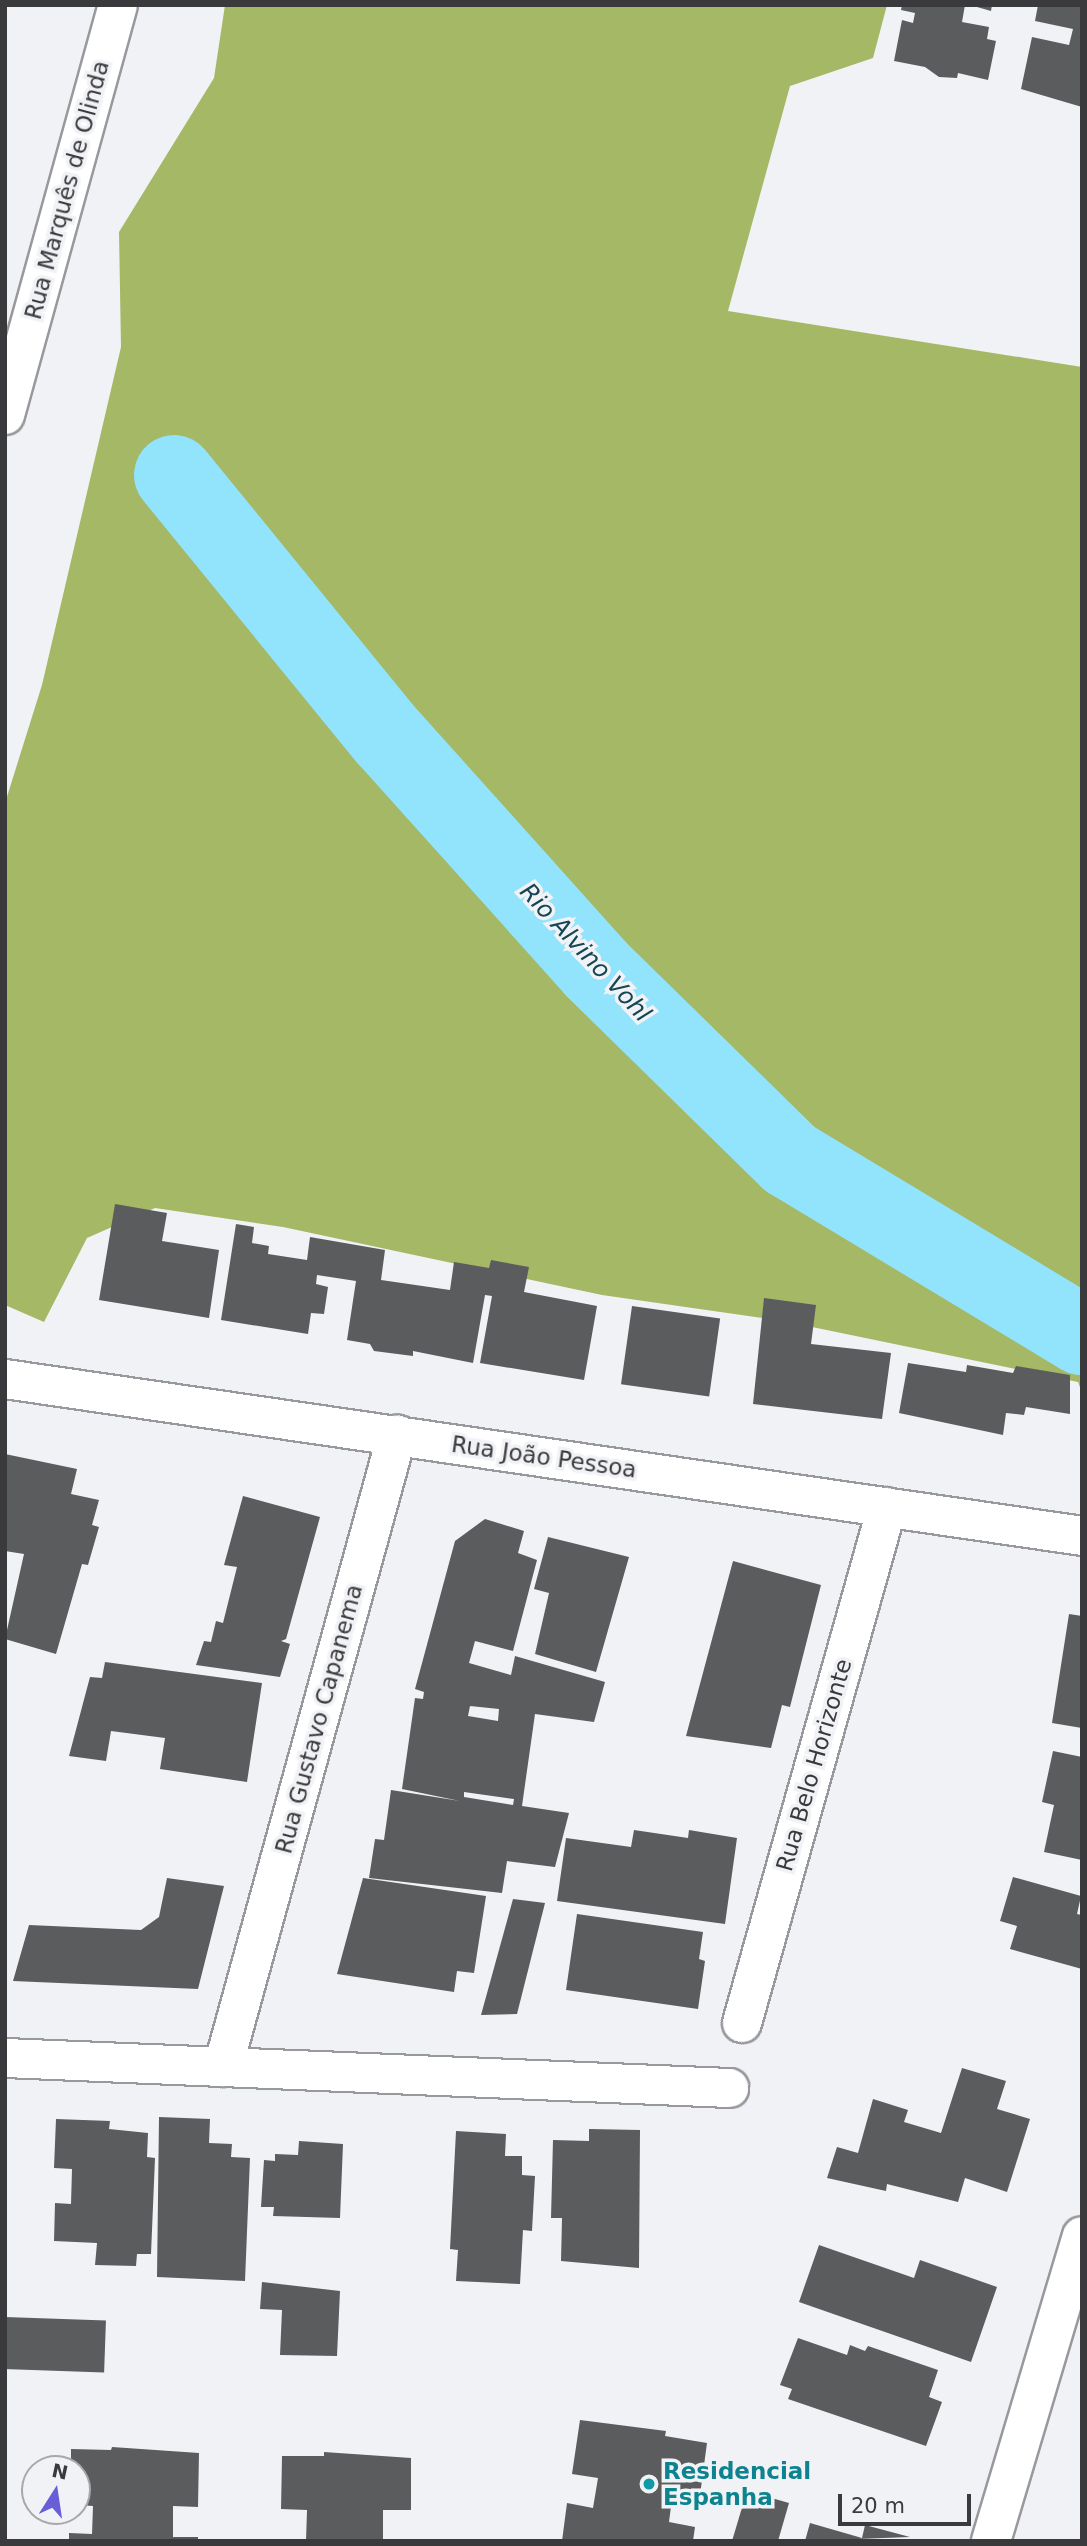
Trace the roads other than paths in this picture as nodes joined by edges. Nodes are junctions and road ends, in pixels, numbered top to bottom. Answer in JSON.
{"nodes":[{"id":1,"x":118,"y":5,"type":"edge"},
{"id":2,"x":5,"y":415,"type":"edge"},
{"id":3,"x":5,"y":1380,"type":"edge"},
{"id":4,"x":397,"y":1435,"type":"junction"},
{"id":5,"x":887,"y":1507,"type":"junction"},
{"id":6,"x":1082,"y":1536,"type":"edge"},
{"id":7,"x":742,"y":2024,"type":"dead end"},
{"id":8,"x":5,"y":2058,"type":"edge"},
{"id":9,"x":223,"y":2067,"type":"junction"},
{"id":10,"x":729,"y":2088,"type":"dead end"},
{"id":11,"x":1082,"y":2236,"type":"edge"},
{"id":12,"x":991,"y":2541,"type":"edge"}],
"edges":[{"from":1,"to":2,"type":"street","name":"Rua Marquês de Olinda"},
{"from":3,"to":4,"type":"street","name":"Rua João Pessoa"},
{"from":4,"to":5,"type":"street","name":"Rua João Pessoa"},
{"from":4,"to":9,"type":"street","name":"Rua Gustavo Capanema"},
{"from":5,"to":6,"type":"street","name":"Rua João Pessoa"},
{"from":5,"to":7,"type":"street","name":"Rua Belo Horizonte"},
{"from":8,"to":9,"type":"street"},
{"from":9,"to":10,"type":"street"},
{"from":11,"to":12,"type":"street"}]}
